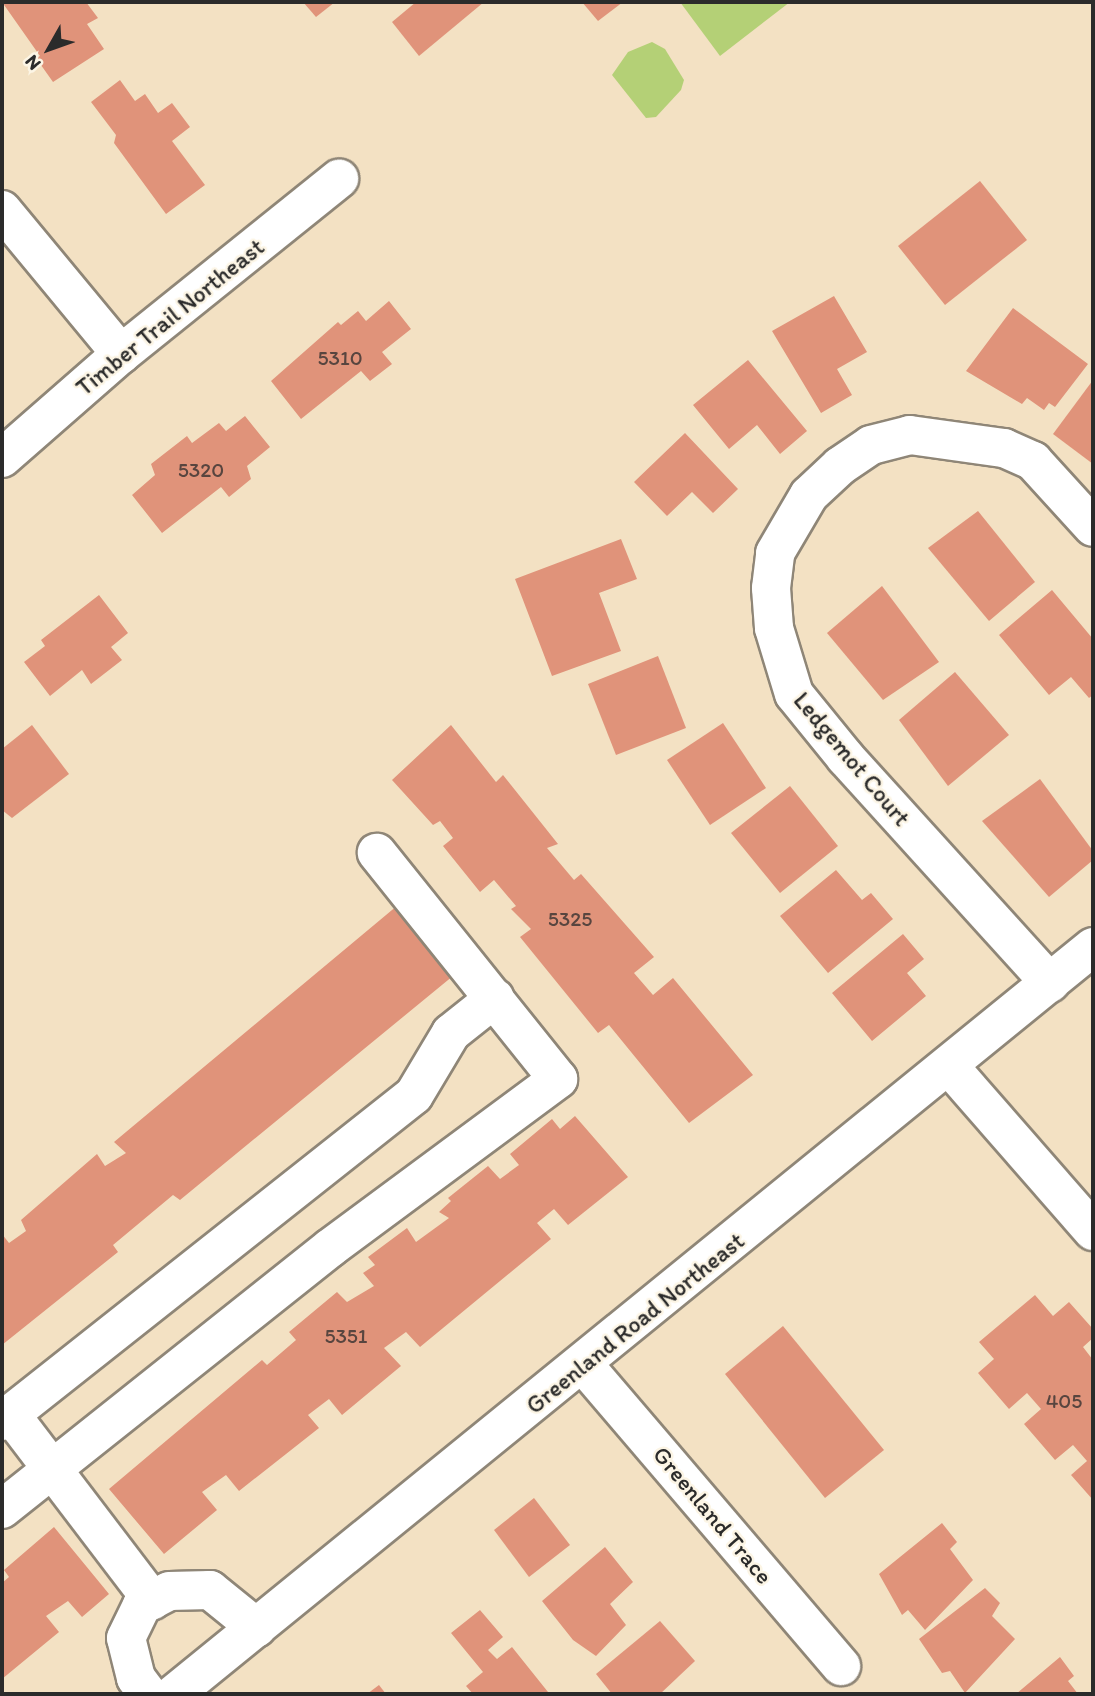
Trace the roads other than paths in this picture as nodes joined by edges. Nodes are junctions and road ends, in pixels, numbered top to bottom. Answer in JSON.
{"nodes":[{"id":1,"x":340,"y":179,"type":"dead end"},
{"id":2,"x":2,"y":210,"type":"edge"},
{"id":3,"x":121,"y":354,"type":"junction"},
{"id":4,"x":2,"y":458,"type":"edge"},
{"id":5,"x":1093,"y":527,"type":"edge"},
{"id":6,"x":377,"y":853,"type":"dead end"},
{"id":7,"x":1093,"y":947,"type":"edge"},
{"id":8,"x":1050,"y":983,"type":"junction"},
{"id":9,"x":495,"y":998,"type":"junction"},
{"id":10,"x":949,"y":1066,"type":"junction"},
{"id":11,"x":1093,"y":1231,"type":"edge"},
{"id":12,"x":584,"y":1365,"type":"junction"},
{"id":13,"x":6,"y":1418,"type":"edge"},
{"id":14,"x":52,"y":1469,"type":"junction"},
{"id":15,"x":2,"y":1509,"type":"edge"},
{"id":16,"x":152,"y":1600,"type":"junction"},
{"id":17,"x":257,"y":1628,"type":"junction"},
{"id":18,"x":841,"y":1665,"type":"dead end"},
{"id":19,"x":148,"y":1694,"type":"edge"},
{"id":20,"x":174,"y":1694,"type":"edge"}],
"edges":[{"from":1,"to":3,"type":"street","name":"Timber Trail Northeast"},
{"from":2,"to":3,"type":"street"},
{"from":3,"to":4,"type":"street","name":"Timber Trail Northeast"},
{"from":5,"to":8,"type":"street","name":"Ledgemot Court"},
{"from":6,"to":9,"type":"street"},
{"from":7,"to":8,"type":"street","name":"Greenland Road Northeast"},
{"from":8,"to":10,"type":"street","name":"Greenland Road Northeast"},
{"from":9,"to":13,"type":"street"},
{"from":9,"to":14,"type":"street"},
{"from":10,"to":11,"type":"street"},
{"from":10,"to":12,"type":"street","name":"Greenland Road Northeast"},
{"from":12,"to":17,"type":"street","name":"Greenland Road Northeast"},
{"from":12,"to":18,"type":"street","name":"Greenland Trace"},
{"from":13,"to":14,"type":"street"},
{"from":14,"to":15,"type":"street"},
{"from":14,"to":16,"type":"street"},
{"from":16,"to":17,"type":"street"},
{"from":16,"to":19,"type":"street"},
{"from":17,"to":20,"type":"street","name":"Greenland Road Northeast"}]}
